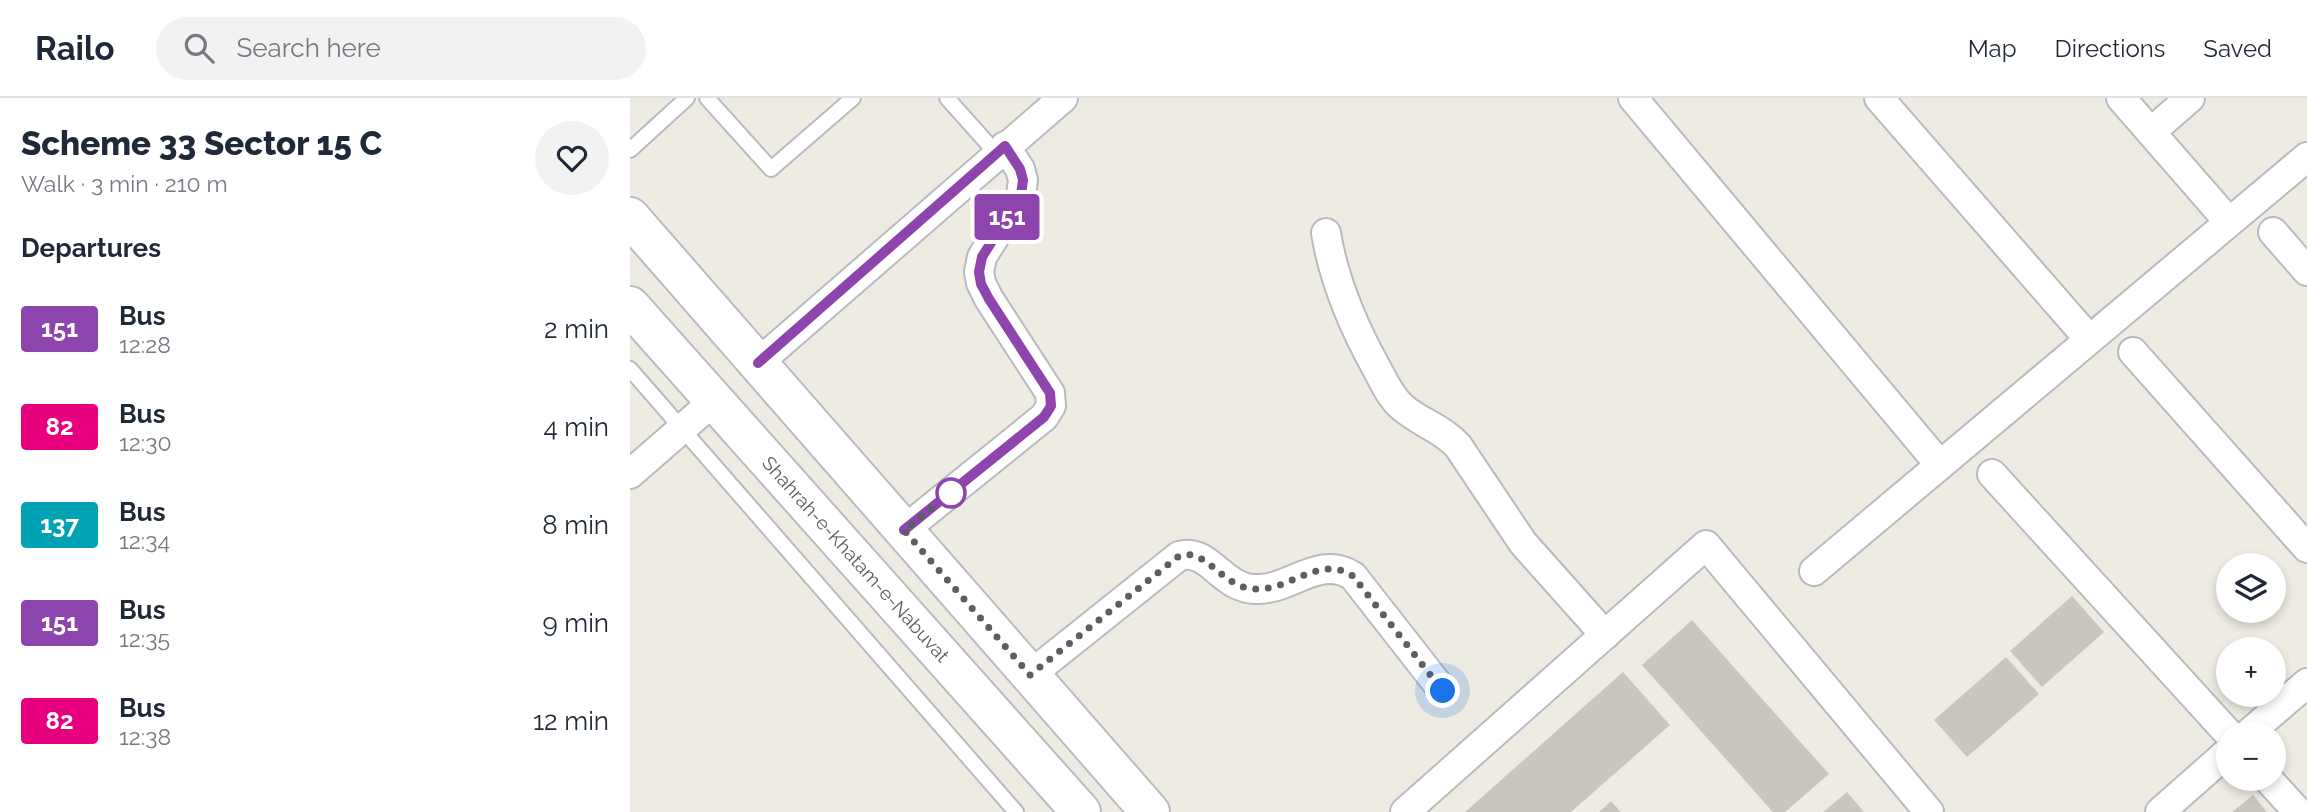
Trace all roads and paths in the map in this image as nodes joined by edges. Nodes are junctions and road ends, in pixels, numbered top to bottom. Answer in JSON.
{"nodes":[{"id":1,"x":687,"y":98,"type":"edge"},
{"id":2,"x":707,"y":98,"type":"edge"},
{"id":3,"x":853,"y":98,"type":"edge"},
{"id":4,"x":947,"y":98,"type":"edge"},
{"id":5,"x":1063,"y":98,"type":"edge"},
{"id":6,"x":1633,"y":98,"type":"edge"},
{"id":7,"x":1879,"y":98,"type":"edge"},
{"id":8,"x":2121,"y":98,"type":"edge"},
{"id":9,"x":2190,"y":98,"type":"edge"},
{"id":10,"x":2151,"y":132,"type":"junction"},
{"id":11,"x":630,"y":150,"type":"edge"},
{"id":12,"x":1001,"y":150,"type":"junction"},
{"id":13,"x":2307,"y":157,"type":"edge"},
{"id":14,"x":630,"y":217,"type":"edge"},
{"id":15,"x":2229,"y":222,"type":"junction"},
{"id":16,"x":2273,"y":232,"type":"dead end"},
{"id":17,"x":1326,"y":233,"type":"dead end"},
{"id":18,"x":2307,"y":271,"type":"edge"},
{"id":19,"x":630,"y":306,"type":"edge"},
{"id":20,"x":2089,"y":340,"type":"junction"},
{"id":21,"x":2133,"y":352,"type":"dead end"},
{"id":22,"x":758,"y":363,"type":"junction"},
{"id":23,"x":630,"y":369,"type":"edge"},
{"id":24,"x":715,"y":400,"type":"junction"},
{"id":25,"x":682,"y":429,"type":"junction"},
{"id":26,"x":1940,"y":465,"type":"junction"},
{"id":27,"x":630,"y":474,"type":"edge"},
{"id":28,"x":1992,"y":474,"type":"dead end"},
{"id":29,"x":904,"y":530,"type":"junction"},
{"id":30,"x":2307,"y":548,"type":"edge"},
{"id":31,"x":1814,"y":571,"type":"dead end"},
{"id":32,"x":1605,"y":635,"type":"junction"},
{"id":33,"x":1030,"y":675,"type":"junction"},
{"id":34,"x":2307,"y":683,"type":"edge"},
{"id":35,"x":1443,"y":691,"type":"dead end"},
{"id":36,"x":2217,"y":721,"type":"edge"},
{"id":37,"x":2263,"y":721,"type":"edge"},
{"id":38,"x":2216,"y":763,"type":"edge"},
{"id":39,"x":2279,"y":791,"type":"edge"},
{"id":40,"x":1016,"y":812,"type":"edge"},
{"id":41,"x":1081,"y":812,"type":"edge"},
{"id":42,"x":1150,"y":812,"type":"edge"},
{"id":43,"x":1405,"y":812,"type":"edge"},
{"id":44,"x":1929,"y":812,"type":"edge"},
{"id":45,"x":2160,"y":812,"type":"edge"},
{"id":46,"x":2298,"y":812,"type":"edge"}],
"edges":[{"from":1,"to":11,"type":"lane"},
{"from":2,"to":3,"type":"lane"},
{"from":4,"to":12,"type":"lane"},
{"from":5,"to":12,"type":"street"},
{"from":6,"to":26,"type":"street"},
{"from":7,"to":20,"type":"street"},
{"from":8,"to":10,"type":"street"},
{"from":9,"to":10,"type":"street"},
{"from":10,"to":15,"type":"street"},
{"from":12,"to":22,"type":"street"},
{"from":12,"to":29,"type":"street"},
{"from":13,"to":15,"type":"street"},
{"from":14,"to":22,"type":"main road"},
{"from":15,"to":20,"type":"street"},
{"from":16,"to":18,"type":"street"},
{"from":17,"to":32,"type":"street"},
{"from":19,"to":24,"type":"main road","name":"Shahrah-e-Khatam-e-Nabuvat"},
{"from":20,"to":26,"type":"street"},
{"from":21,"to":30,"type":"street"},
{"from":22,"to":29,"type":"main road"},
{"from":23,"to":25,"type":"lane"},
{"from":24,"to":25,"type":"street"},
{"from":24,"to":41,"type":"main road","name":"Shahrah-e-Khatam-e-Nabuvat"},
{"from":25,"to":27,"type":"street"},
{"from":25,"to":40,"type":"lane"},
{"from":26,"to":31,"type":"street"},
{"from":28,"to":36,"type":"street"},
{"from":29,"to":33,"type":"main road"},
{"from":32,"to":43,"type":"street"},
{"from":32,"to":44,"type":"street"},
{"from":33,"to":35,"type":"street"},
{"from":33,"to":42,"type":"main road"},
{"from":34,"to":37,"type":"street"},
{"from":38,"to":45,"type":"street"},
{"from":39,"to":46,"type":"street"}]}
